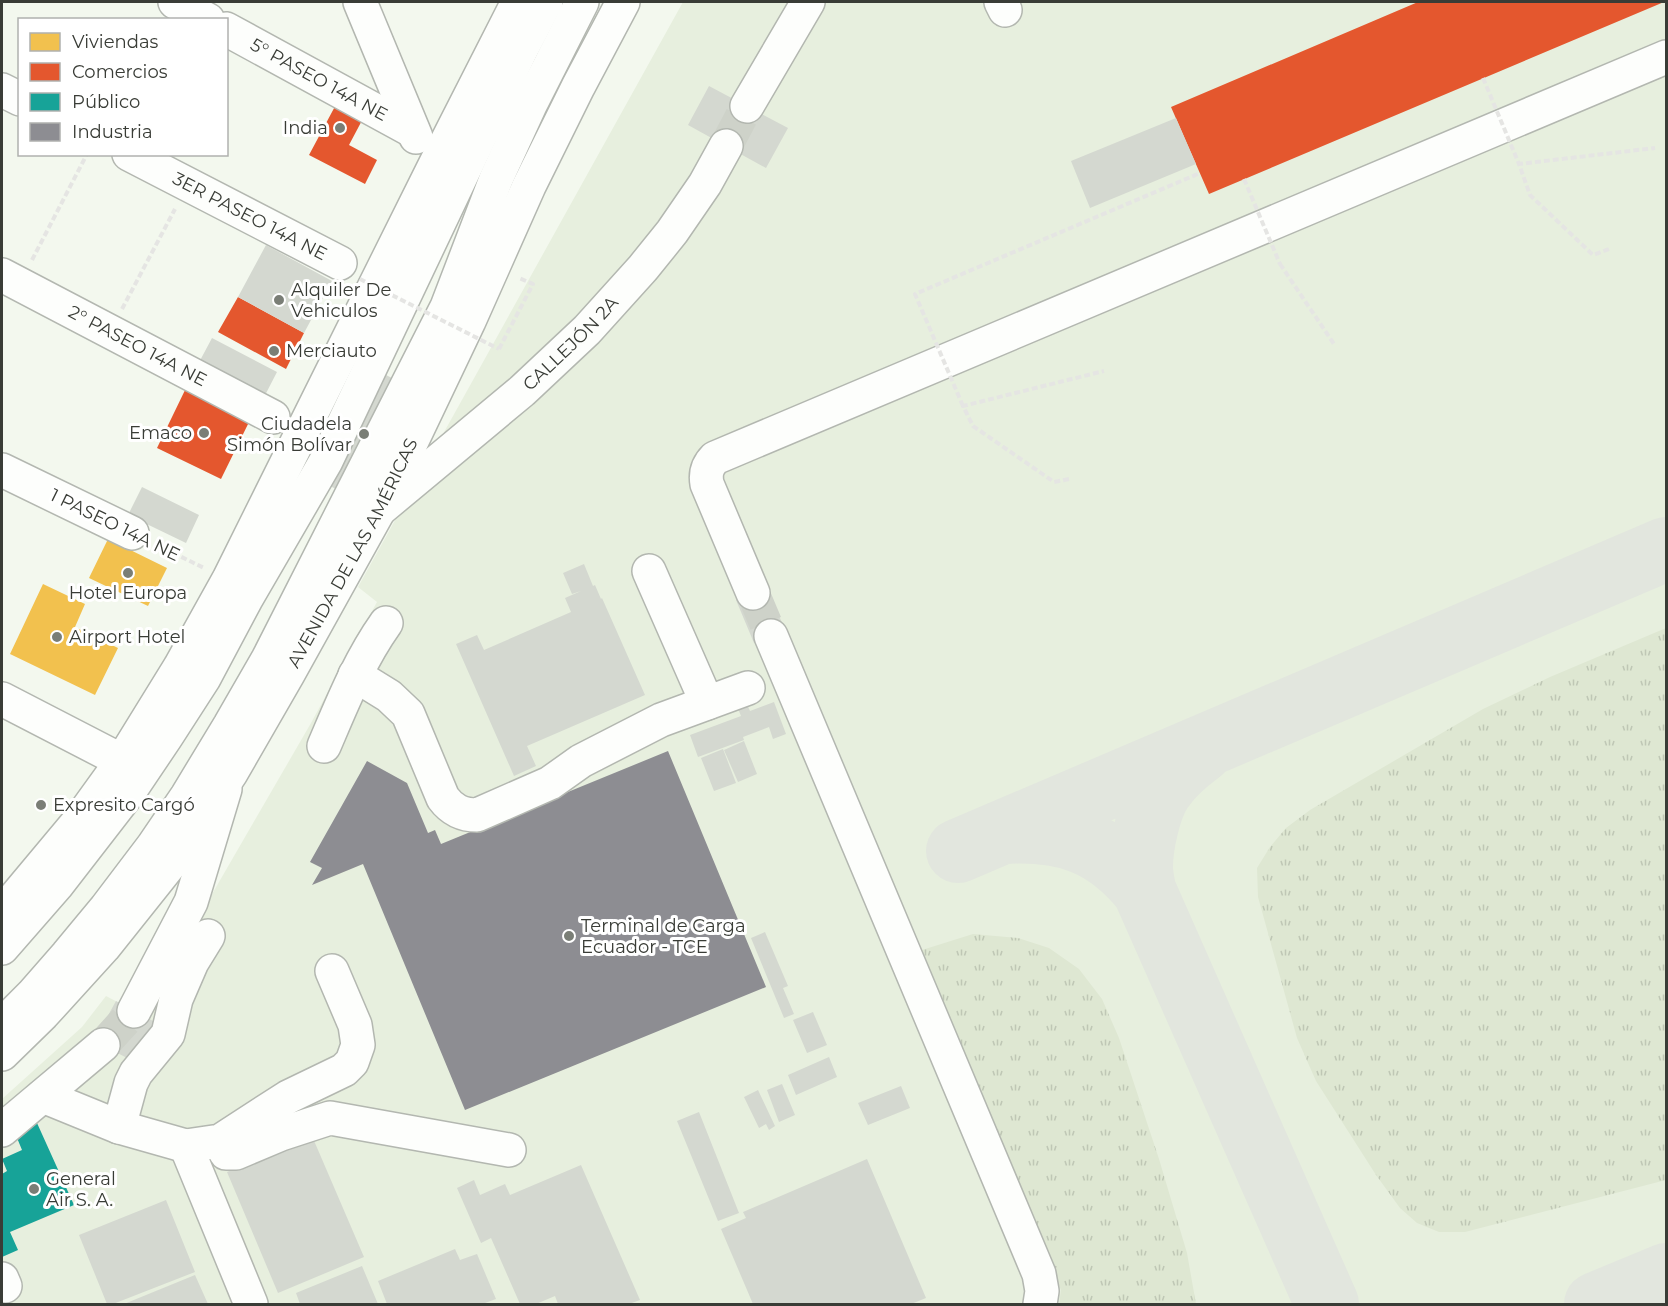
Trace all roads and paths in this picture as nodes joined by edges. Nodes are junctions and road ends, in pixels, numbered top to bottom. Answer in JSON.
{"nodes":[{"id":1,"x":175,"y":2,"type":"edge"},
{"id":2,"x":360,"y":2,"type":"edge"},
{"id":3,"x":518,"y":2,"type":"edge"},
{"id":4,"x":546,"y":2,"type":"edge"},
{"id":5,"x":582,"y":2,"type":"edge"},
{"id":6,"x":624,"y":2,"type":"edge"},
{"id":7,"x":808,"y":2,"type":"edge"},
{"id":8,"x":204,"y":18,"type":"edge"},
{"id":9,"x":228,"y":30,"type":"edge"},
{"id":10,"x":1666,"y":57,"type":"edge"},
{"id":11,"x":1483,"y":78,"type":"dead end"},
{"id":12,"x":2,"y":90,"type":"edge"},
{"id":13,"x":18,"y":98,"type":"edge"},
{"id":14,"x":747,"y":106,"type":"tunnel mouth"},
{"id":15,"x":413,"y":131,"type":"junction"},
{"id":16,"x":726,"y":146,"type":"tunnel mouth"},
{"id":17,"x":1655,"y":148,"type":"dead end"},
{"id":18,"x":86,"y":156,"type":"edge"},
{"id":19,"x":133,"y":156,"type":"edge"},
{"id":20,"x":437,"y":161,"type":"junction"},
{"id":21,"x":1519,"y":164,"type":"junction"},
{"id":22,"x":1200,"y":173,"type":"dead end"},
{"id":23,"x":1244,"y":179,"type":"dead end"},
{"id":24,"x":188,"y":184,"type":"junction"},
{"id":25,"x":1609,"y":249,"type":"dead end"},
{"id":26,"x":350,"y":271,"type":"joint"},
{"id":27,"x":11,"y":280,"type":"edge"},
{"id":28,"x":515,"y":286,"type":"dead end"},
{"id":29,"x":110,"y":332,"type":"junction"},
{"id":30,"x":1334,"y":344,"type":"dead end"},
{"id":31,"x":1104,"y":371,"type":"dead end"},
{"id":32,"x":963,"y":406,"type":"junction"},
{"id":33,"x":273,"y":417,"type":"dead end"},
{"id":34,"x":2,"y":470,"type":"edge"},
{"id":35,"x":1069,"y":479,"type":"dead end"},
{"id":36,"x":379,"y":510,"type":"junction"},
{"id":37,"x":132,"y":533,"type":"joint"},
{"id":38,"x":649,"y":572,"type":"dead end"},
{"id":39,"x":229,"y":579,"type":"junction"},
{"id":40,"x":753,"y":593,"type":"tunnel mouth"},
{"id":41,"x":386,"y":623,"type":"dead end"},
{"id":42,"x":771,"y":636,"type":"tunnel mouth"},
{"id":43,"x":355,"y":675,"type":"junction"},
{"id":44,"x":748,"y":688,"type":"dead end"},
{"id":45,"x":2,"y":699,"type":"edge"},
{"id":46,"x":707,"y":703,"type":"junction"},
{"id":47,"x":324,"y":746,"type":"dead end"},
{"id":48,"x":122,"y":761,"type":"junction"},
{"id":49,"x":231,"y":773,"type":"junction"},
{"id":50,"x":2,"y":913,"type":"edge"},
{"id":51,"x":208,"y":936,"type":"dead end"},
{"id":52,"x":2,"y":948,"type":"edge"},
{"id":53,"x":332,"y":971,"type":"dead end"},
{"id":54,"x":134,"y":1011,"type":"tunnel mouth"},
{"id":55,"x":2,"y":1025,"type":"edge"},
{"id":56,"x":103,"y":1045,"type":"tunnel mouth"},
{"id":57,"x":2,"y":1054,"type":"edge"},
{"id":58,"x":43,"y":1096,"type":"junction"},
{"id":59,"x":119,"y":1127,"type":"junction"},
{"id":60,"x":2,"y":1130,"type":"edge"},
{"id":61,"x":220,"y":1142,"type":"junction"},
{"id":62,"x":186,"y":1146,"type":"junction"},
{"id":63,"x":509,"y":1150,"type":"dead end"},
{"id":64,"x":251,"y":1305,"type":"edge"},
{"id":65,"x":1040,"y":1305,"type":"edge"}],
"edges":[{"from":1,"to":8,"type":"main road"},
{"from":2,"to":15,"type":"main road"},
{"from":3,"to":20,"type":"main road"},
{"from":4,"to":52,"type":"main road"},
{"from":5,"to":55,"type":"main road","name":"AVENIDA DE LAS AMÉRICAS"},
{"from":6,"to":36,"type":"main road","name":"AVENIDA DE LAS AMÉRICAS"},
{"from":7,"to":14,"type":"main road"},
{"from":9,"to":15,"type":"main road","name":"5° PASEO 14A NE"},
{"from":10,"to":40,"type":"main road"},
{"from":11,"to":21,"type":"path","bridge":true},
{"from":12,"to":13,"type":"main road"},
{"from":15,"to":20,"type":"main road"},
{"from":16,"to":36,"type":"main road","name":"CALLEJÓN 2A"},
{"from":17,"to":21,"type":"path"},
{"from":18,"to":27,"type":"path"},
{"from":19,"to":24,"type":"main road","name":"3ER PASEO 14A NE"},
{"from":20,"to":39,"type":"main road"},
{"from":21,"to":25,"type":"path"},
{"from":22,"to":32,"type":"path","bridge":true},
{"from":23,"to":30,"type":"path","bridge":true},
{"from":24,"to":26,"type":"main road","name":"3ER PASEO 14A NE"},
{"from":24,"to":29,"type":"path"},
{"from":26,"to":28,"type":"path","bridge":true},
{"from":27,"to":29,"type":"main road","name":"2° PASEO 14A NE"},
{"from":29,"to":33,"type":"main road","name":"2° PASEO 14A NE"},
{"from":31,"to":32,"type":"path"},
{"from":32,"to":35,"type":"path"},
{"from":34,"to":37,"type":"main road","name":"1 PASEO 14A NE"},
{"from":36,"to":49,"type":"main road","name":"AVENIDA DE LAS AMÉRICAS"},
{"from":37,"to":39,"type":"path","name":"1 PASEO 14A NE"},
{"from":38,"to":46,"type":"main road"},
{"from":39,"to":48,"type":"main road"},
{"from":41,"to":43,"type":"main road"},
{"from":42,"to":65,"type":"main road"},
{"from":43,"to":46,"type":"main road"},
{"from":43,"to":47,"type":"main road"},
{"from":44,"to":46,"type":"main road"},
{"from":45,"to":48,"type":"main road"},
{"from":48,"to":50,"type":"main road"},
{"from":49,"to":54,"type":"main road"},
{"from":49,"to":57,"type":"main road","name":"AVENIDA DE LAS AMÉRICAS"},
{"from":51,"to":59,"type":"main road"},
{"from":53,"to":61,"type":"main road"},
{"from":56,"to":58,"type":"main road"},
{"from":58,"to":59,"type":"main road"},
{"from":58,"to":60,"type":"main road"},
{"from":59,"to":62,"type":"main road"},
{"from":61,"to":62,"type":"main road"},
{"from":61,"to":63,"type":"main road"},
{"from":62,"to":64,"type":"main road"}]}
